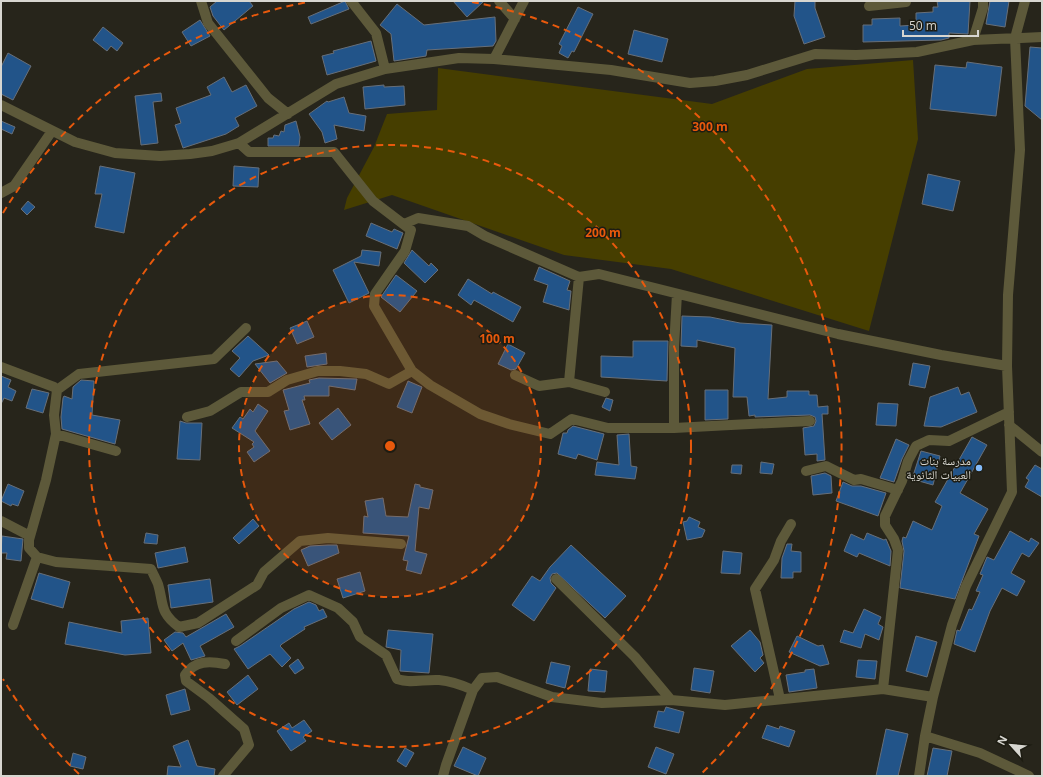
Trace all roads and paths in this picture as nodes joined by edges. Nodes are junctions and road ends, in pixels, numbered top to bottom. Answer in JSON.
{"nodes":[{"id":1,"x":201,"y":1,"type":"edge"},
{"id":2,"x":351,"y":1,"type":"edge"},
{"id":3,"x":499,"y":1,"type":"edge"},
{"id":4,"x":524,"y":1,"type":"edge"},
{"id":5,"x":983,"y":1,"type":"edge"},
{"id":6,"x":1025,"y":1,"type":"edge"},
{"id":7,"x":901,"y":2,"type":"edge"},
{"id":8,"x":869,"y":6,"type":"dead end"},
{"id":9,"x":515,"y":19,"type":"junction"},
{"id":10,"x":1042,"y":36,"type":"edge"},
{"id":11,"x":1015,"y":38,"type":"junction"},
{"id":12,"x":972,"y":40,"type":"junction"},
{"id":13,"x":494,"y":59,"type":"junction"},
{"id":14,"x":385,"y":69,"type":"junction"},
{"id":15,"x":1,"y":104,"type":"edge"},
{"id":16,"x":288,"y":114,"type":"junction"},
{"id":17,"x":52,"y":131,"type":"junction"},
{"id":18,"x":239,"y":143,"type":"junction"},
{"id":19,"x":1,"y":193,"type":"edge"},
{"id":20,"x":404,"y":224,"type":"junction"},
{"id":21,"x":579,"y":277,"type":"junction"},
{"id":22,"x":678,"y":294,"type":"junction"},
{"id":23,"x":246,"y":328,"type":"dead end"},
{"id":24,"x":1,"y":366,"type":"edge"},
{"id":25,"x":1007,"y":366,"type":"junction"},
{"id":26,"x":412,"y":372,"type":"junction"},
{"id":27,"x":515,"y":376,"type":"dead end"},
{"id":28,"x":569,"y":382,"type":"junction"},
{"id":29,"x":57,"y":390,"type":"junction"},
{"id":30,"x":605,"y":392,"type":"dead end"},
{"id":31,"x":1009,"y":412,"type":"junction"},
{"id":32,"x":187,"y":417,"type":"dead end"},
{"id":33,"x":810,"y":421,"type":"dead end"},
{"id":34,"x":1009,"y":425,"type":"junction"},
{"id":35,"x":674,"y":428,"type":"junction"},
{"id":36,"x":56,"y":434,"type":"junction"},
{"id":37,"x":116,"y":451,"type":"dead end"},
{"id":38,"x":1042,"y":452,"type":"edge"},
{"id":39,"x":806,"y":471,"type":"dead end"},
{"id":40,"x":898,"y":490,"type":"junction"},
{"id":41,"x":1,"y":521,"type":"edge"},
{"id":42,"x":791,"y":524,"type":"dead end"},
{"id":43,"x":30,"y":536,"type":"junction"},
{"id":44,"x":401,"y":544,"type":"dead end"},
{"id":45,"x":37,"y":557,"type":"junction"},
{"id":46,"x":556,"y":579,"type":"dead end"},
{"id":47,"x":13,"y":625,"type":"dead end"},
{"id":48,"x":236,"y":641,"type":"dead end"},
{"id":49,"x":226,"y":664,"type":"dead end"},
{"id":50,"x":883,"y":689,"type":"junction"},
{"id":51,"x":473,"y":690,"type":"junction"},
{"id":52,"x":933,"y":697,"type":"junction"},
{"id":53,"x":780,"y":699,"type":"junction"},
{"id":54,"x":671,"y":700,"type":"junction"},
{"id":55,"x":924,"y":736,"type":"junction"},
{"id":56,"x":223,"y":776,"type":"edge"},
{"id":57,"x":443,"y":776,"type":"edge"},
{"id":58,"x":920,"y":776,"type":"edge"},
{"id":59,"x":1029,"y":776,"type":"edge"}],
"edges":[{"from":1,"to":16,"type":"street"},
{"from":2,"to":14,"type":"street"},
{"from":3,"to":9,"type":"street"},
{"from":4,"to":9,"type":"street"},
{"from":5,"to":12,"type":"street"},
{"from":6,"to":11,"type":"street"},
{"from":7,"to":8,"type":"street"},
{"from":9,"to":13,"type":"street"},
{"from":10,"to":11,"type":"street"},
{"from":11,"to":12,"type":"street"},
{"from":11,"to":25,"type":"street"},
{"from":12,"to":13,"type":"street"},
{"from":13,"to":14,"type":"street"},
{"from":14,"to":16,"type":"street"},
{"from":15,"to":17,"type":"street"},
{"from":16,"to":18,"type":"street"},
{"from":17,"to":18,"type":"street"},
{"from":17,"to":19,"type":"street"},
{"from":18,"to":20,"type":"street"},
{"from":20,"to":21,"type":"street"},
{"from":20,"to":26,"type":"street"},
{"from":21,"to":22,"type":"street"},
{"from":21,"to":28,"type":"street"},
{"from":22,"to":25,"type":"street"},
{"from":22,"to":35,"type":"street"},
{"from":23,"to":29,"type":"street"},
{"from":24,"to":29,"type":"street"},
{"from":25,"to":31,"type":"street"},
{"from":26,"to":32,"type":"street"},
{"from":26,"to":35,"type":"street"},
{"from":27,"to":28,"type":"street"},
{"from":28,"to":30,"type":"street"},
{"from":29,"to":36,"type":"street"},
{"from":31,"to":34,"type":"street"},
{"from":31,"to":40,"type":"street"},
{"from":33,"to":35,"type":"street"},
{"from":34,"to":38,"type":"street"},
{"from":34,"to":52,"type":"street"},
{"from":36,"to":37,"type":"street"},
{"from":36,"to":43,"type":"street"},
{"from":39,"to":40,"type":"street"},
{"from":40,"to":50,"type":"street"},
{"from":41,"to":43,"type":"street"},
{"from":42,"to":53,"type":"street"},
{"from":43,"to":45,"type":"street"},
{"from":44,"to":45,"type":"street"},
{"from":45,"to":47,"type":"street"},
{"from":46,"to":54,"type":"street"},
{"from":48,"to":51,"type":"street"},
{"from":49,"to":56,"type":"street"},
{"from":50,"to":52,"type":"street"},
{"from":50,"to":53,"type":"street"},
{"from":51,"to":54,"type":"street"},
{"from":51,"to":57,"type":"street"},
{"from":52,"to":55,"type":"street"},
{"from":53,"to":54,"type":"street"},
{"from":55,"to":58,"type":"street"},
{"from":55,"to":59,"type":"street"}]}
